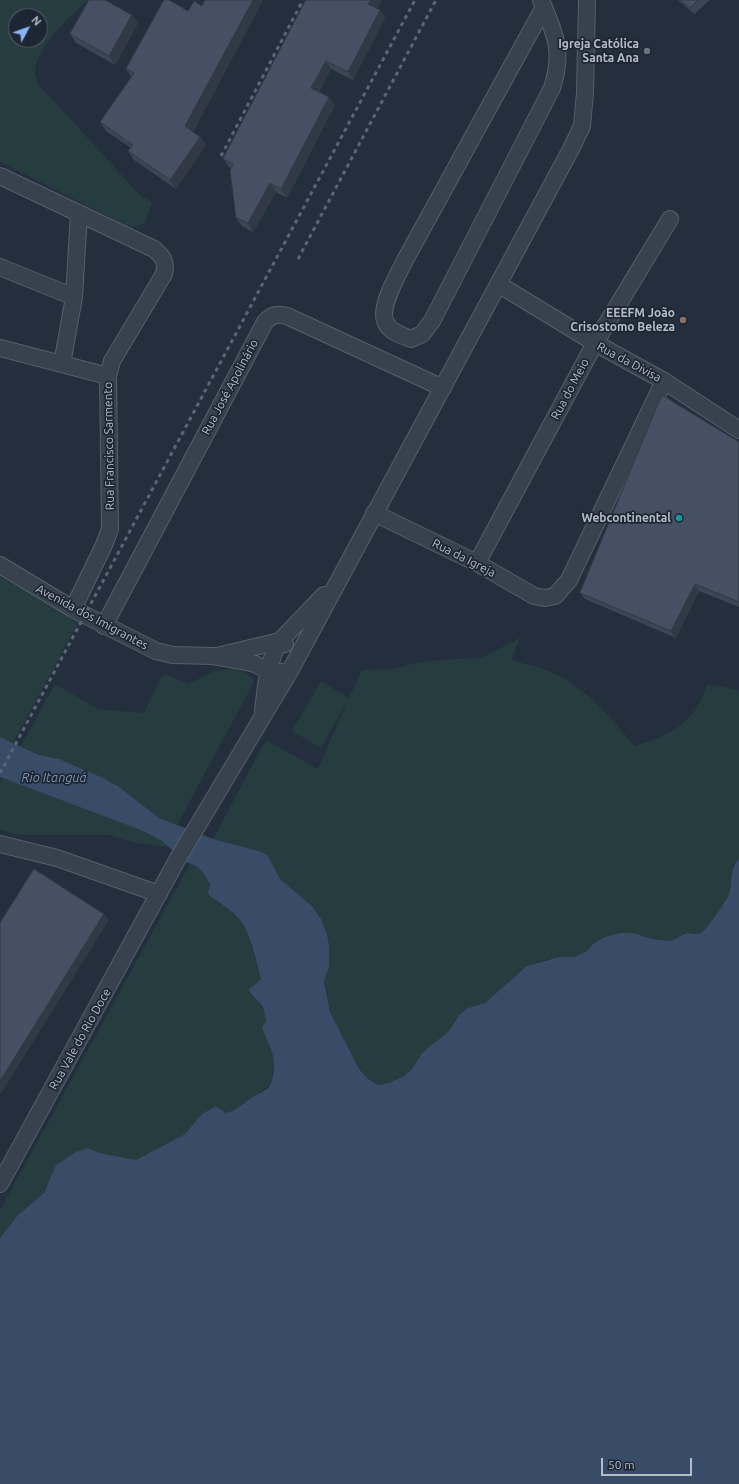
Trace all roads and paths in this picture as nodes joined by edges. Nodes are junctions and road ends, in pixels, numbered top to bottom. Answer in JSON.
{"nodes":[{"id":1,"x":587,"y":0,"type":"edge"},
{"id":2,"x":543,"y":4,"type":"edge"},
{"id":3,"x":0,"y":176,"type":"edge"},
{"id":4,"x":79,"y":214,"type":"junction"},
{"id":5,"x":670,"y":219,"type":"dead end"},
{"id":6,"x":0,"y":267,"type":"edge"},
{"id":7,"x":498,"y":284,"type":"junction"},
{"id":8,"x":74,"y":297,"type":"junction"},
{"id":9,"x":595,"y":343,"type":"junction"},
{"id":10,"x":0,"y":348,"type":"edge"},
{"id":11,"x":62,"y":364,"type":"junction"},
{"id":12,"x":108,"y":376,"type":"junction"},
{"id":13,"x":664,"y":380,"type":"junction"},
{"id":14,"x":443,"y":388,"type":"junction"},
{"id":15,"x":739,"y":430,"type":"edge"},
{"id":16,"x":374,"y":513,"type":"junction"},
{"id":17,"x":478,"y":563,"type":"junction"},
{"id":18,"x":0,"y":565,"type":"edge"},
{"id":19,"x":338,"y":580,"type":"junction"},
{"id":20,"x":73,"y":609,"type":"junction"},
{"id":21,"x":104,"y":626,"type":"junction"},
{"id":22,"x":280,"y":641,"type":"junction"},
{"id":23,"x":213,"y":656,"type":"junction"},
{"id":24,"x":293,"y":664,"type":"junction"},
{"id":25,"x":268,"y":671,"type":"junction"},
{"id":26,"x":262,"y":719,"type":"junction"},
{"id":27,"x":0,"y":844,"type":"edge"},
{"id":28,"x":159,"y":894,"type":"junction"},
{"id":29,"x":0,"y":1184,"type":"edge"}],
"edges":[{"from":1,"to":7,"type":"street","name":"Rua Vale do Rio Doce"},
{"from":2,"to":2,"type":"street"},
{"from":3,"to":4,"type":"street","name":"Rua Francisco Sarmento"},
{"from":4,"to":8,"type":"street"},
{"from":4,"to":12,"type":"street","name":"Rua Francisco Sarmento"},
{"from":5,"to":9,"type":"street","name":"Rua do Meio"},
{"from":6,"to":8,"type":"street"},
{"from":7,"to":9,"type":"street","name":"Rua da Divisa"},
{"from":7,"to":14,"type":"street","name":"Rua Vale do Rio Doce"},
{"from":8,"to":11,"type":"street"},
{"from":9,"to":13,"type":"street","name":"Rua da Divisa"},
{"from":9,"to":17,"type":"street","name":"Rua do Meio"},
{"from":10,"to":11,"type":"street"},
{"from":11,"to":12,"type":"street"},
{"from":12,"to":20,"type":"street","name":"Rua Francisco Sarmento"},
{"from":13,"to":15,"type":"street","name":"Rua da Divisa"},
{"from":13,"to":17,"type":"street","name":"Rua da Igreja"},
{"from":14,"to":16,"type":"street","name":"Rua Vale do Rio Doce"},
{"from":14,"to":21,"type":"street","name":"Rua José Apolinário"},
{"from":16,"to":17,"type":"street","name":"Rua da Igreja"},
{"from":16,"to":19,"type":"street","name":"Rua Vale do Rio Doce"},
{"from":18,"to":20,"type":"street","name":"Avenida dos Imigrantes"},
{"from":19,"to":22,"type":"street"},
{"from":19,"to":24,"type":"street","name":"Rua Vale do Rio Doce"},
{"from":20,"to":21,"type":"street","name":"Avenida dos Imigrantes"},
{"from":21,"to":23,"type":"street","name":"Avenida dos Imigrantes"},
{"from":22,"to":23,"type":"street","name":"Avenida dos Imigrantes"},
{"from":22,"to":24,"type":"street"},
{"from":22,"to":25,"type":"street"},
{"from":23,"to":25,"type":"street","name":"Avenida dos Imigrantes"},
{"from":24,"to":25,"type":"street","name":"Avenida dos Imigrantes"},
{"from":24,"to":26,"type":"street","name":"Rua Vale do Rio Doce"},
{"from":25,"to":26,"type":"street"},
{"from":26,"to":28,"type":"street","name":"Rua Vale do Rio Doce"},
{"from":27,"to":28,"type":"street"},
{"from":28,"to":29,"type":"street","name":"Rua Vale do Rio Doce"}]}
